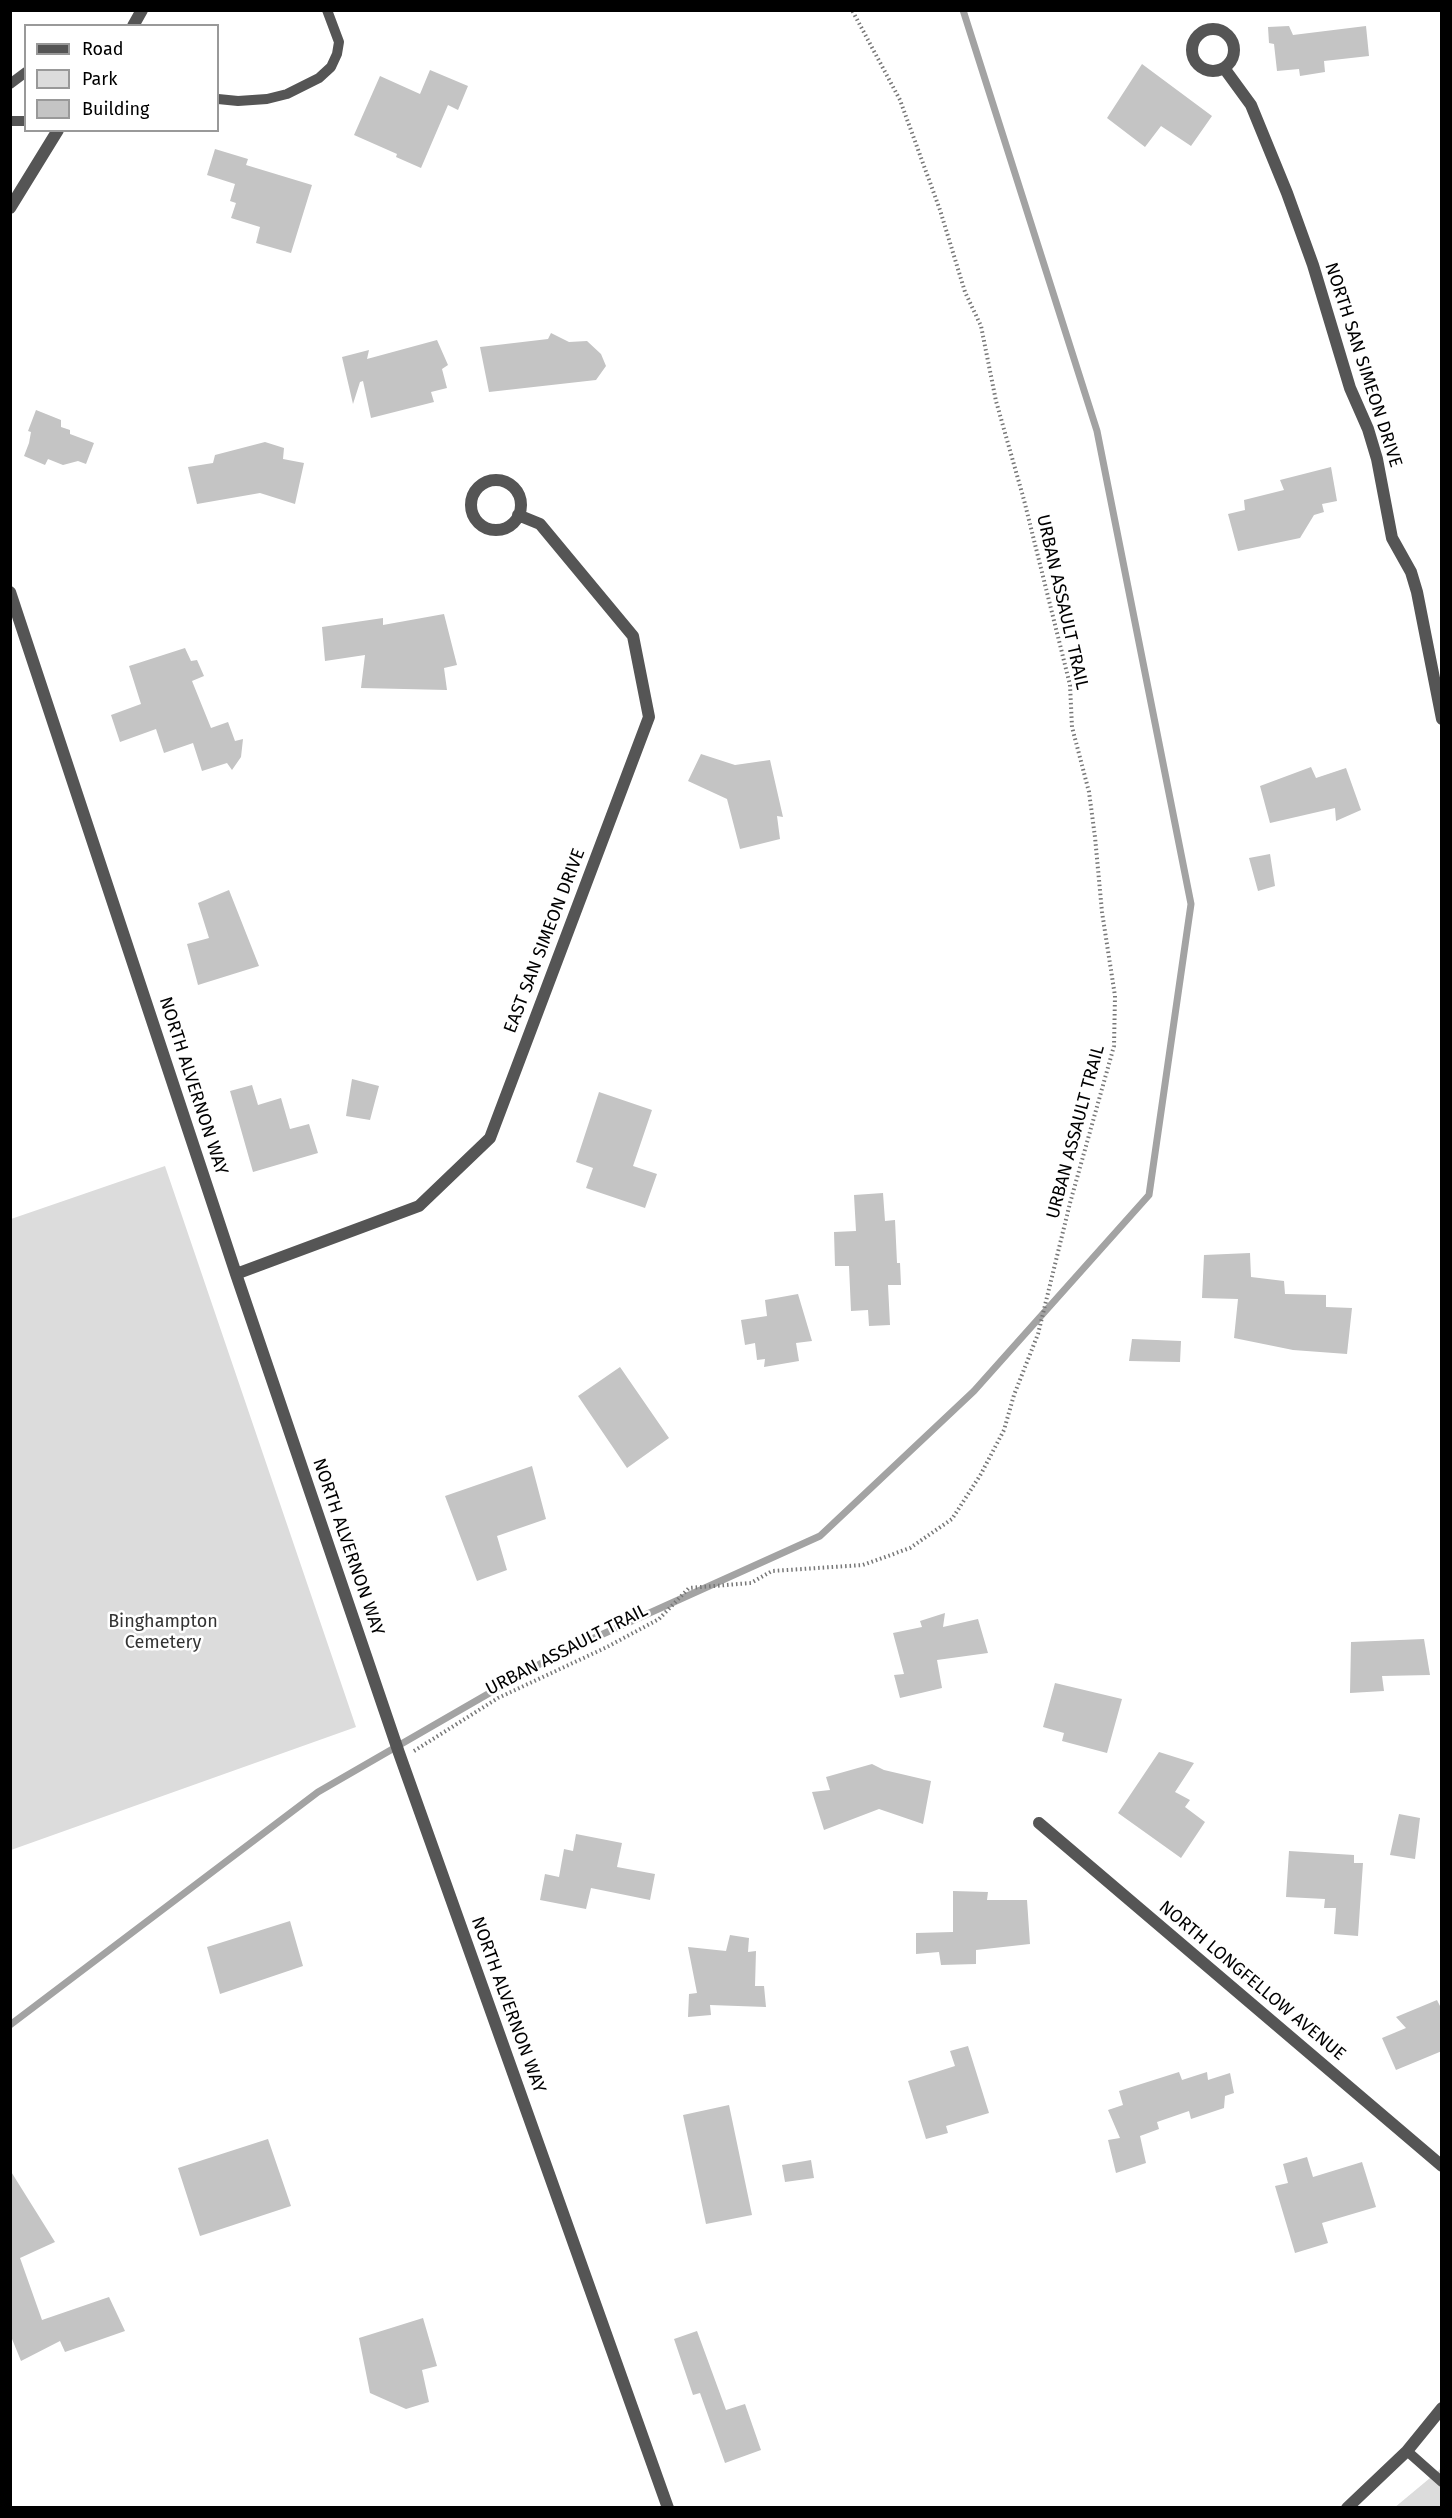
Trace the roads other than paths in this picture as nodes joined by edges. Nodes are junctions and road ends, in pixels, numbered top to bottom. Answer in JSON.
{"nodes":[{"id":1,"x":142,"y":10,"type":"edge"},
{"id":2,"x":327,"y":10,"type":"edge"},
{"id":3,"x":134,"y":24,"type":"edge"},
{"id":4,"x":1224,"y":68,"type":"dead end"},
{"id":5,"x":24,"y":74,"type":"edge"},
{"id":6,"x":10,"y":84,"type":"edge"},
{"id":7,"x":219,"y":99,"type":"edge"},
{"id":8,"x":54,"y":132,"type":"edge"},
{"id":9,"x":10,"y":208,"type":"edge"},
{"id":10,"x":518,"y":515,"type":"junction"},
{"id":11,"x":10,"y":592,"type":"edge"},
{"id":12,"x":1442,"y":719,"type":"edge"},
{"id":13,"x":236,"y":1274,"type":"junction"},
{"id":14,"x":1039,"y":1823,"type":"dead end"},
{"id":15,"x":1442,"y":2166,"type":"edge"},
{"id":16,"x":1442,"y":2408,"type":"edge"},
{"id":17,"x":1407,"y":2451,"type":"junction"},
{"id":18,"x":1442,"y":2482,"type":"edge"},
{"id":19,"x":668,"y":2508,"type":"edge"},
{"id":20,"x":1347,"y":2508,"type":"edge"}],
"edges":[{"from":1,"to":3,"type":"street"},
{"from":2,"to":7,"type":"lane"},
{"from":4,"to":12,"type":"street","name":"NORTH SAN SIMEON DRIVE"},
{"from":5,"to":6,"type":"lane"},
{"from":8,"to":9,"type":"street"},
{"from":10,"to":10,"type":"street"},
{"from":10,"to":13,"type":"street","name":"EAST SAN SIMEON DRIVE"},
{"from":11,"to":13,"type":"street","name":"NORTH ALVERNON WAY"},
{"from":13,"to":19,"type":"street","name":"NORTH ALVERNON WAY"},
{"from":14,"to":15,"type":"street","name":"NORTH LONGFELLOW AVENUE"},
{"from":16,"to":17,"type":"street"},
{"from":17,"to":18,"type":"lane"},
{"from":17,"to":20,"type":"street"}]}
